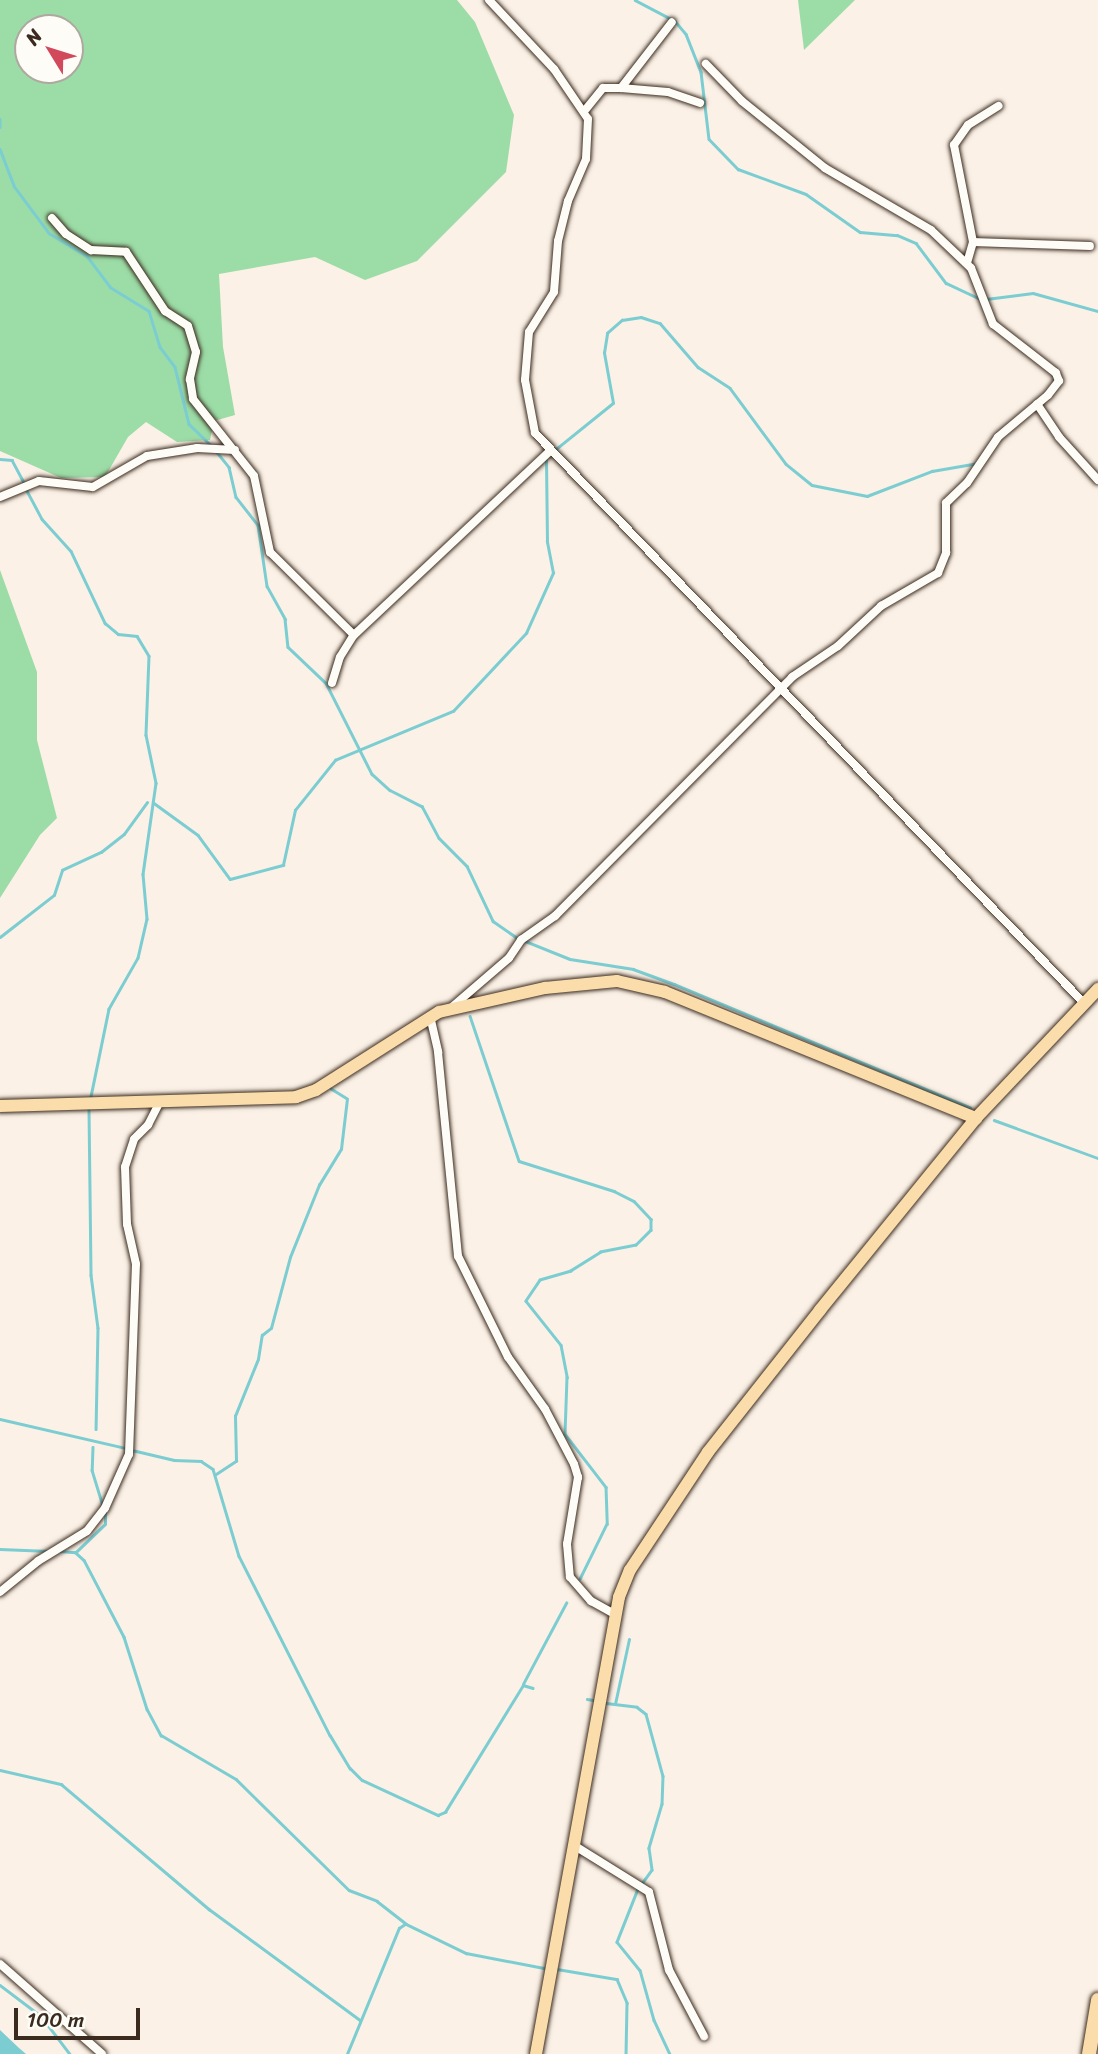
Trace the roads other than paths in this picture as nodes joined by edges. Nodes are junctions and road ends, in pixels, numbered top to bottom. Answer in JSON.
{"nodes":[{"id":1,"x":489,"y":0,"type":"edge"},
{"id":2,"x":672,"y":22,"type":"dead end"},
{"id":3,"x":706,"y":64,"type":"dead end"},
{"id":4,"x":621,"y":88,"type":"junction"},
{"id":5,"x":700,"y":103,"type":"dead end"},
{"id":6,"x":998,"y":106,"type":"dead end"},
{"id":7,"x":586,"y":109,"type":"junction"},
{"id":8,"x":52,"y":218,"type":"dead end"},
{"id":9,"x":973,"y":242,"type":"junction"},
{"id":10,"x":1090,"y":246,"type":"dead end"},
{"id":11,"x":967,"y":263,"type":"junction"},
{"id":12,"x":1037,"y":404,"type":"junction"},
{"id":13,"x":235,"y":450,"type":"junction"},
{"id":14,"x":549,"y":452,"type":"junction"},
{"id":15,"x":1098,"y":480,"type":"edge"},
{"id":16,"x":0,"y":497,"type":"edge"},
{"id":17,"x":354,"y":635,"type":"junction"},
{"id":18,"x":332,"y":683,"type":"dead end"},
{"id":19,"x":780,"y":691,"type":"junction"},
{"id":20,"x":1098,"y":989,"type":"edge"},
{"id":21,"x":1084,"y":1003,"type":"junction"},
{"id":22,"x":450,"y":1008,"type":"junction"},
{"id":23,"x":430,"y":1015,"type":"junction"},
{"id":24,"x":159,"y":1102,"type":"junction"},
{"id":25,"x":0,"y":1106,"type":"edge"},
{"id":26,"x":976,"y":1118,"type":"junction"},
{"id":27,"x":0,"y":1592,"type":"edge"},
{"id":28,"x":616,"y":1615,"type":"junction"},
{"id":29,"x":575,"y":1846,"type":"junction"},
{"id":30,"x":0,"y":1964,"type":"edge"},
{"id":31,"x":1098,"y":2000,"type":"edge"},
{"id":32,"x":704,"y":2036,"type":"dead end"},
{"id":33,"x":102,"y":2054,"type":"edge"},
{"id":34,"x":536,"y":2054,"type":"edge"},
{"id":35,"x":1089,"y":2054,"type":"edge"}],
"edges":[{"from":1,"to":7,"type":"street"},
{"from":2,"to":4,"type":"street"},
{"from":3,"to":11,"type":"street"},
{"from":4,"to":5,"type":"street"},
{"from":4,"to":7,"type":"street"},
{"from":6,"to":9,"type":"street"},
{"from":7,"to":14,"type":"street"},
{"from":8,"to":13,"type":"street"},
{"from":9,"to":10,"type":"street"},
{"from":9,"to":11,"type":"street"},
{"from":11,"to":12,"type":"street"},
{"from":12,"to":15,"type":"street"},
{"from":12,"to":19,"type":"street"},
{"from":13,"to":16,"type":"street"},
{"from":13,"to":17,"type":"street"},
{"from":14,"to":17,"type":"street"},
{"from":14,"to":19,"type":"street"},
{"from":17,"to":18,"type":"street"},
{"from":19,"to":21,"type":"street"},
{"from":19,"to":22,"type":"street"},
{"from":20,"to":21,"type":"main road"},
{"from":21,"to":26,"type":"main road"},
{"from":22,"to":23,"type":"main road"},
{"from":22,"to":26,"type":"main road"},
{"from":23,"to":24,"type":"main road"},
{"from":23,"to":28,"type":"street"},
{"from":24,"to":25,"type":"main road"},
{"from":24,"to":27,"type":"street"},
{"from":26,"to":28,"type":"main road"},
{"from":28,"to":29,"type":"main road"},
{"from":29,"to":32,"type":"street"},
{"from":29,"to":34,"type":"main road"},
{"from":30,"to":33,"type":"street"},
{"from":31,"to":35,"type":"highway"}]}
